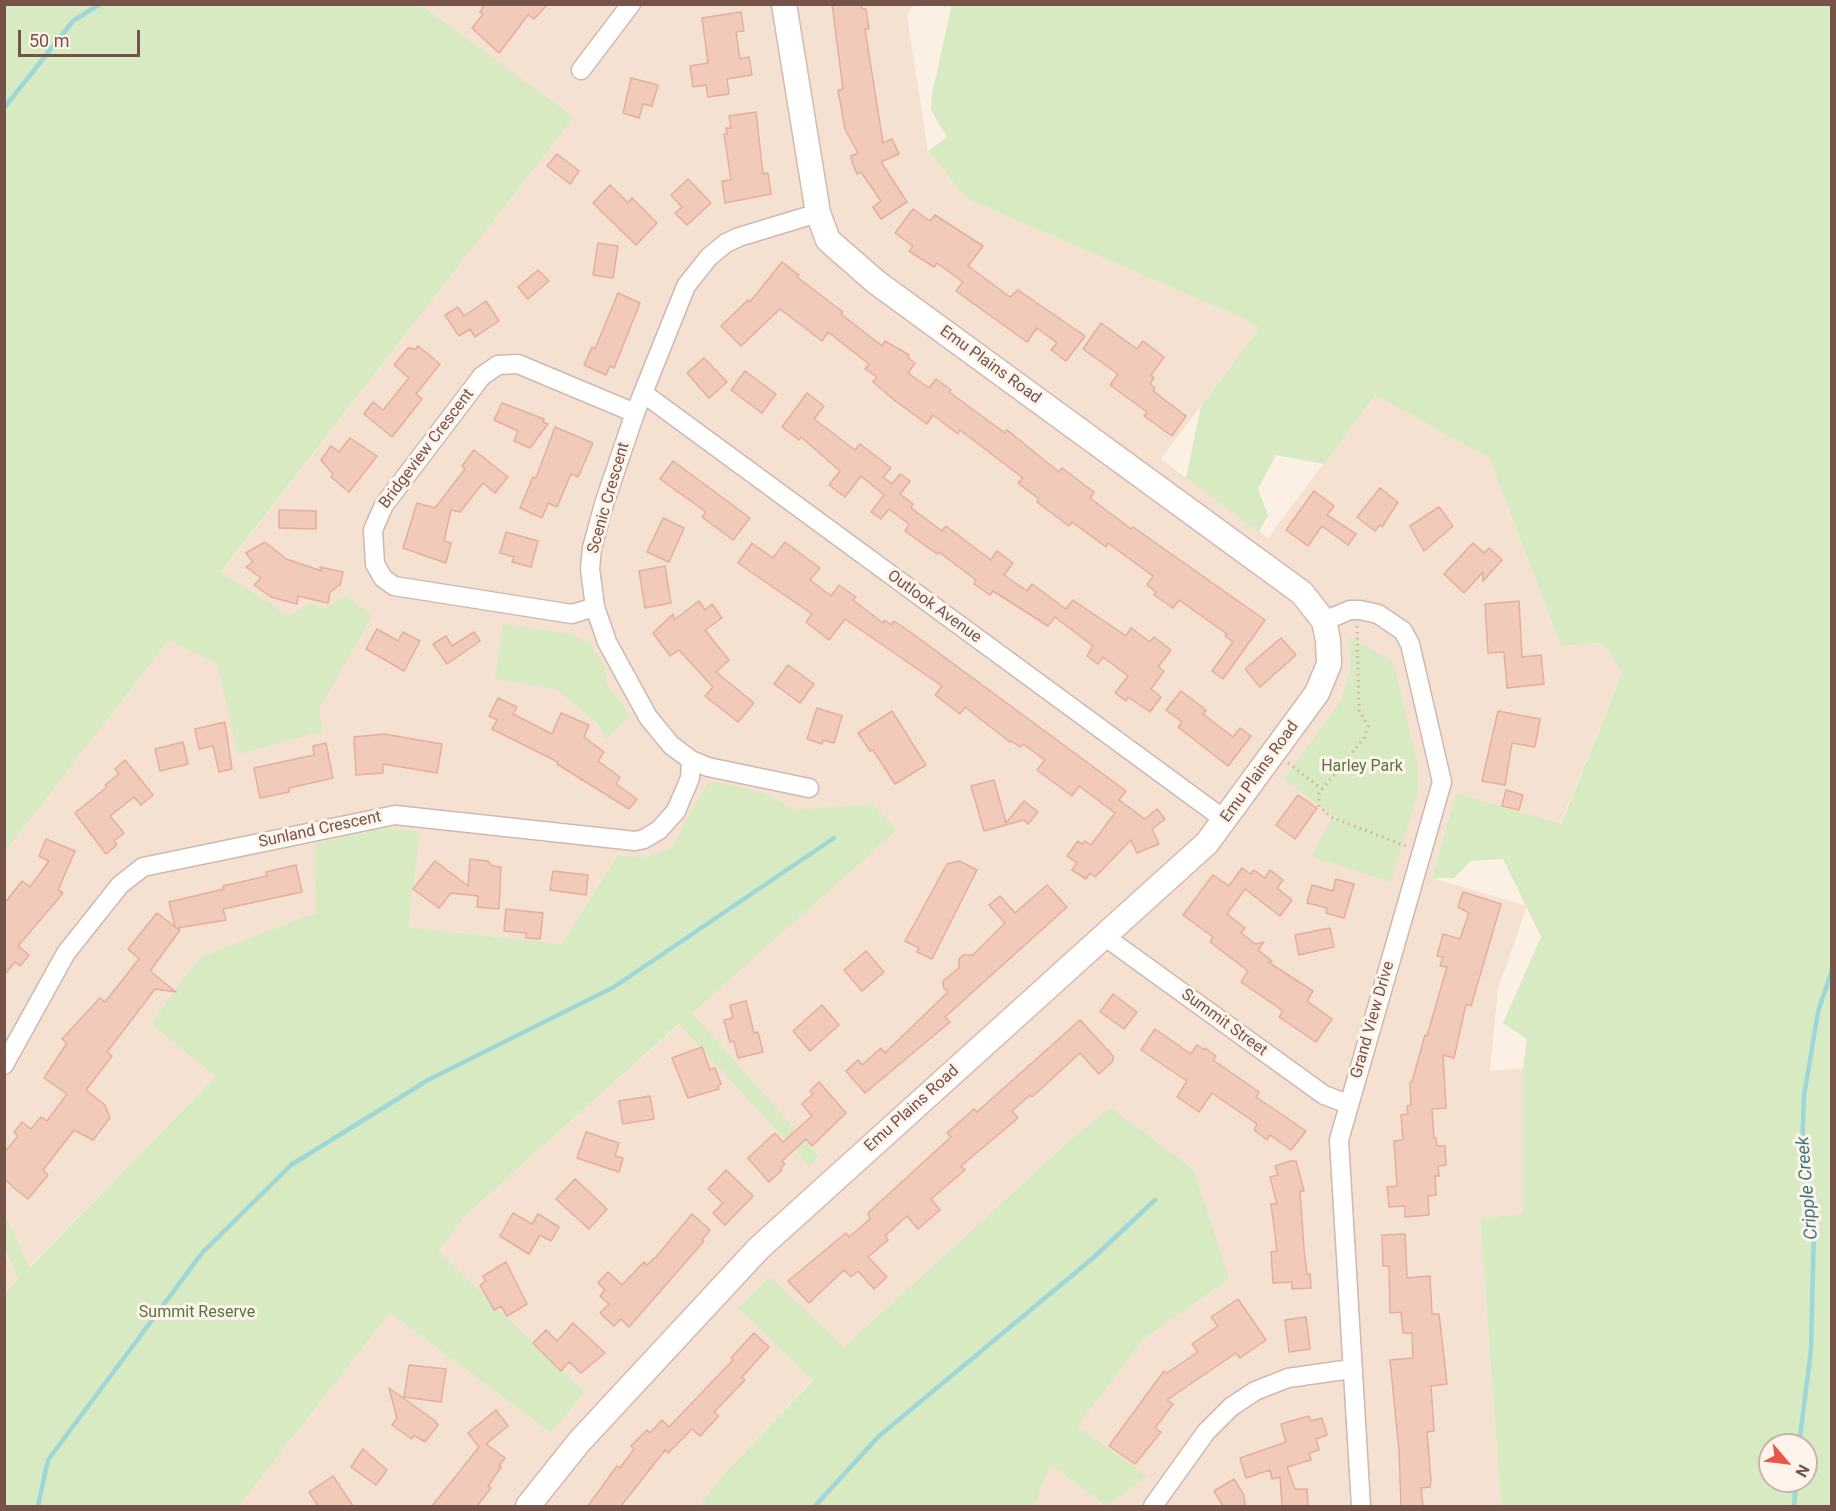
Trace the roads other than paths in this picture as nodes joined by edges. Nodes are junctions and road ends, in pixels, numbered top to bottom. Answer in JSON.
{"nodes":[{"id":1,"x":631,"y":4,"type":"edge"},
{"id":2,"x":784,"y":4,"type":"edge"},
{"id":3,"x":581,"y":70,"type":"dead end"},
{"id":4,"x":818,"y":213,"type":"junction"},
{"id":5,"x":643,"y":393,"type":"junction"},
{"id":6,"x":635,"y":413,"type":"junction"},
{"id":7,"x":595,"y":607,"type":"junction"},
{"id":8,"x":1324,"y":621,"type":"junction"},
{"id":9,"x":691,"y":760,"type":"junction"},
{"id":10,"x":809,"y":788,"type":"dead end"},
{"id":11,"x":1225,"y":820,"type":"junction"},
{"id":12,"x":1104,"y":936,"type":"junction"},
{"id":13,"x":4,"y":1065,"type":"edge"},
{"id":14,"x":1348,"y":1104,"type":"junction"},
{"id":15,"x":1351,"y":1369,"type":"junction"},
{"id":16,"x":528,"y":1506,"type":"edge"},
{"id":17,"x":1153,"y":1506,"type":"edge"},
{"id":18,"x":1361,"y":1506,"type":"edge"}],
"edges":[{"from":1,"to":3,"type":"street"},
{"from":2,"to":4,"type":"street","name":"Emu Plains Road"},
{"from":4,"to":5,"type":"street","name":"Scenic Crescent"},
{"from":4,"to":8,"type":"street","name":"Emu Plains Road"},
{"from":5,"to":6,"type":"street","name":"Scenic Crescent"},
{"from":5,"to":11,"type":"street","name":"Outlook Avenue"},
{"from":6,"to":7,"type":"street","name":"Scenic Crescent"},
{"from":6,"to":7,"type":"street","name":"Bridgeview Crescent"},
{"from":7,"to":9,"type":"street","name":"Scenic Crescent"},
{"from":8,"to":11,"type":"street","name":"Emu Plains Road"},
{"from":8,"to":14,"type":"street","name":"Grand View Drive"},
{"from":9,"to":10,"type":"street","name":"Scenic Crescent"},
{"from":9,"to":13,"type":"street","name":"Sunland Crescent"},
{"from":11,"to":12,"type":"street","name":"Emu Plains Road"},
{"from":12,"to":14,"type":"street","name":"Summit Street"},
{"from":12,"to":16,"type":"street","name":"Emu Plains Road"},
{"from":14,"to":15,"type":"street","name":"Grand View Drive"},
{"from":15,"to":17,"type":"street"},
{"from":15,"to":18,"type":"street","name":"Grand View Drive"}]}
